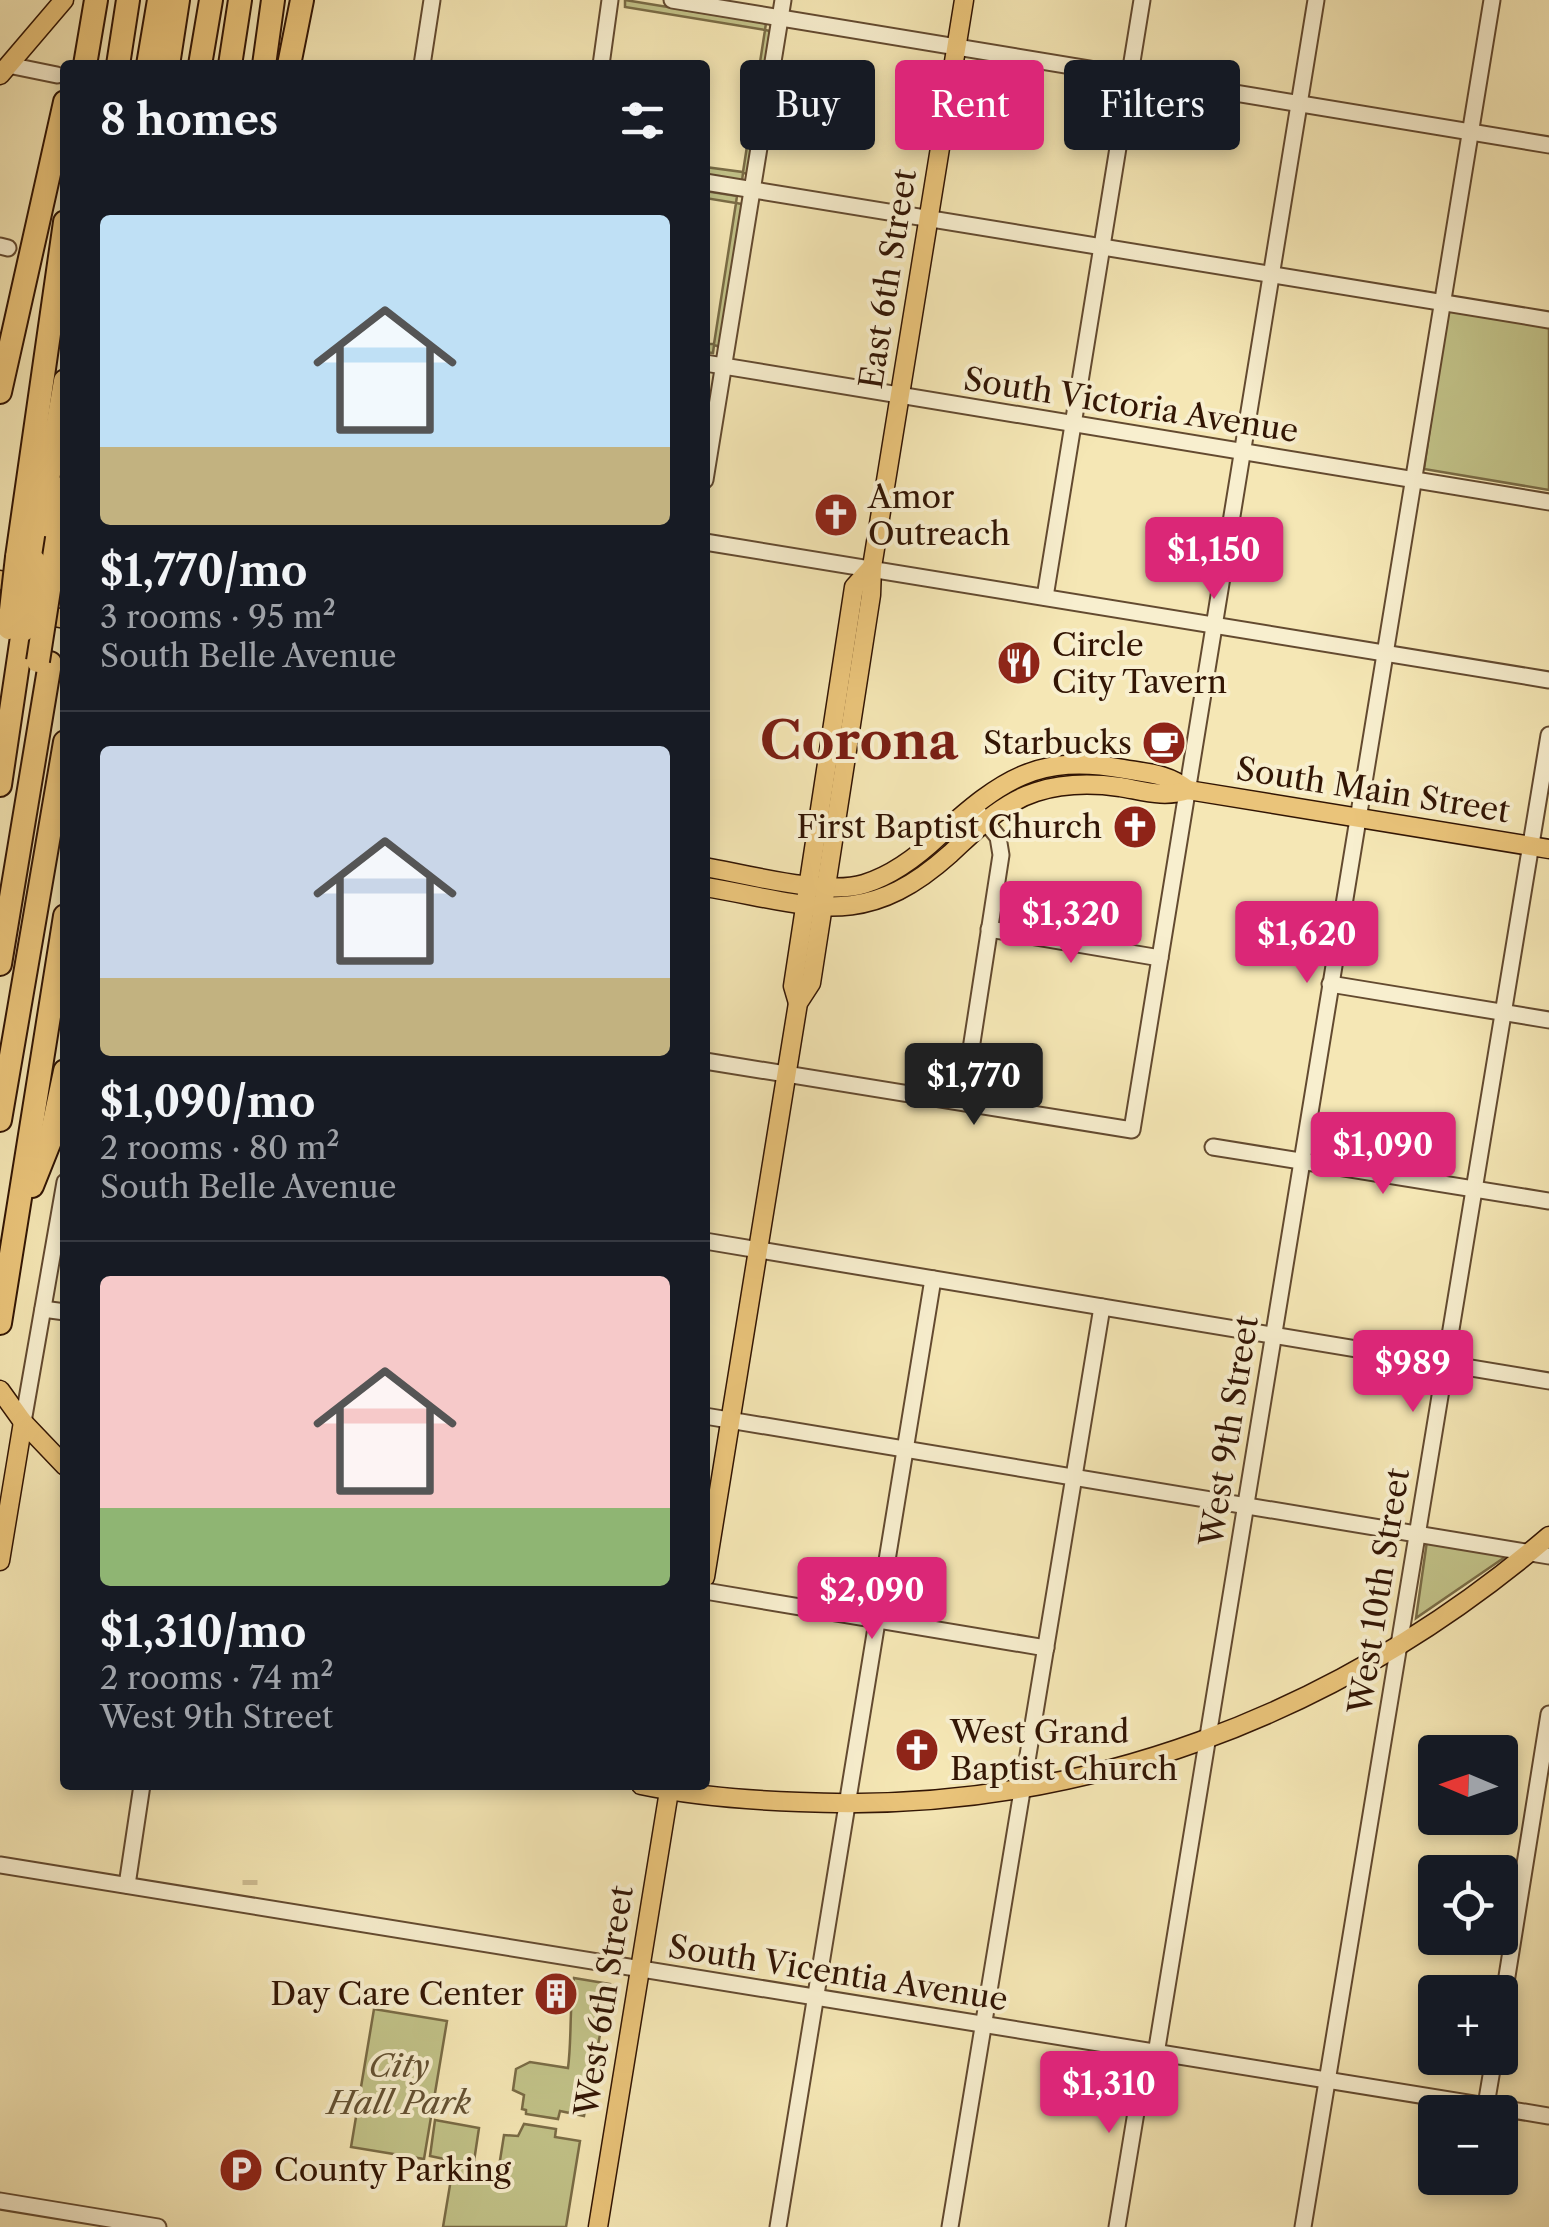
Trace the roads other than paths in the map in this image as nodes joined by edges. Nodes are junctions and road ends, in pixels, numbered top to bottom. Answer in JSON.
{"nodes":[{"id":1,"x":64,"y":0,"type":"edge"},
{"id":2,"x":128,"y":0,"type":"edge"},
{"id":3,"x":146,"y":0,"type":"edge"},
{"id":4,"x":162,"y":0,"type":"edge"},
{"id":5,"x":178,"y":0,"type":"edge"},
{"id":6,"x":196,"y":0,"type":"edge"},
{"id":7,"x":210,"y":0,"type":"edge"},
{"id":8,"x":272,"y":0,"type":"edge"},
{"id":9,"x":302,"y":0,"type":"edge"},
{"id":10,"x":432,"y":0,"type":"edge"},
{"id":11,"x":610,"y":0,"type":"edge"},
{"id":12,"x":672,"y":0,"type":"edge"},
{"id":13,"x":783,"y":0,"type":"edge"},
{"id":14,"x":964,"y":0,"type":"edge"},
{"id":15,"x":1142,"y":0,"type":"edge"},
{"id":16,"x":1316,"y":0,"type":"edge"},
{"id":17,"x":1492,"y":0,"type":"edge"},
{"id":18,"x":95,"y":5,"type":"edge"},
{"id":19,"x":239,"y":5,"type":"edge"},
{"id":20,"x":780,"y":19,"type":"junction"},
{"id":21,"x":956,"y":48,"type":"junction"},
{"id":22,"x":70,"y":60,"type":"edge"},
{"id":23,"x":86,"y":60,"type":"edge"},
{"id":24,"x":119,"y":60,"type":"edge"},
{"id":25,"x":136,"y":60,"type":"edge"},
{"id":26,"x":151,"y":60,"type":"edge"},
{"id":27,"x":169,"y":60,"type":"edge"},
{"id":28,"x":186,"y":60,"type":"edge"},
{"id":29,"x":201,"y":60,"type":"edge"},
{"id":30,"x":231,"y":60,"type":"edge"},
{"id":31,"x":265,"y":60,"type":"edge"},
{"id":32,"x":290,"y":60,"type":"edge"},
{"id":33,"x":423,"y":60,"type":"edge"},
{"id":34,"x":602,"y":60,"type":"edge"},
{"id":35,"x":1133,"y":60,"type":"edge"},
{"id":36,"x":1064,"y":65,"type":"edge"},
{"id":37,"x":4,"y":70,"type":"edge"},
{"id":38,"x":60,"y":70,"type":"edge"},
{"id":39,"x":1240,"y":94,"type":"edge"},
{"id":40,"x":1299,"y":104,"type":"junction"},
{"id":41,"x":60,"y":124,"type":"edge"},
{"id":42,"x":1470,"y":132,"type":"junction"},
{"id":43,"x":1549,"y":144,"type":"edge"},
{"id":44,"x":1118,"y":150,"type":"edge"},
{"id":45,"x":710,"y":183,"type":"edge"},
{"id":46,"x":752,"y":190,"type":"junction"},
{"id":47,"x":930,"y":218,"type":"junction"},
{"id":48,"x":1102,"y":246,"type":"junction"},
{"id":49,"x":60,"y":264,"type":"edge"},
{"id":50,"x":1272,"y":274,"type":"junction"},
{"id":51,"x":1442,"y":302,"type":"junction"},
{"id":52,"x":1549,"y":320,"type":"edge"},
{"id":53,"x":710,"y":363,"type":"edge"},
{"id":54,"x":723,"y":366,"type":"junction"},
{"id":55,"x":0,"y":392,"type":"edge"},
{"id":56,"x":900,"y":394,"type":"junction"},
{"id":57,"x":60,"y":403,"type":"edge"},
{"id":58,"x":1073,"y":424,"type":"junction"},
{"id":59,"x":710,"y":448,"type":"edge"},
{"id":60,"x":1242,"y":452,"type":"junction"},
{"id":61,"x":1413,"y":479,"type":"junction"},
{"id":62,"x":1549,"y":502,"type":"edge"},
{"id":63,"x":60,"y":519,"type":"edge"},
{"id":64,"x":710,"y":543,"type":"edge"},
{"id":65,"x":25,"y":559,"type":"junction"},
{"id":66,"x":872,"y":568,"type":"junction"},
{"id":67,"x":0,"y":580,"type":"edge"},
{"id":68,"x":60,"y":590,"type":"edge"},
{"id":69,"x":1045,"y":597,"type":"junction"},
{"id":70,"x":60,"y":598,"type":"edge"},
{"id":71,"x":60,"y":619,"type":"edge"},
{"id":72,"x":11,"y":621,"type":"edge"},
{"id":73,"x":1214,"y":625,"type":"junction"},
{"id":74,"x":1385,"y":653,"type":"junction"},
{"id":75,"x":44,"y":662,"type":"junction"},
{"id":76,"x":1549,"y":680,"type":"edge"},
{"id":77,"x":0,"y":708,"type":"edge"},
{"id":78,"x":0,"y":728,"type":"edge"},
{"id":79,"x":1549,"y":735,"type":"edge"},
{"id":80,"x":5,"y":757,"type":"junction"},
{"id":81,"x":60,"y":771,"type":"edge"},
{"id":82,"x":0,"y":785,"type":"edge"},
{"id":83,"x":1188,"y":790,"type":"junction"},
{"id":84,"x":973,"y":806,"type":"junction"},
{"id":85,"x":1359,"y":818,"type":"junction"},
{"id":86,"x":986,"y":821,"type":"junction"},
{"id":87,"x":1540,"y":848,"type":"edge"},
{"id":88,"x":710,"y":868,"type":"edge"},
{"id":89,"x":816,"y":886,"type":"junction"},
{"id":90,"x":710,"y":887,"type":"edge"},
{"id":91,"x":814,"y":905,"type":"junction"},
{"id":92,"x":989,"y":929,"type":"junction"},
{"id":93,"x":60,"y":948,"type":"edge"},
{"id":94,"x":1160,"y":958,"type":"junction"},
{"id":95,"x":0,"y":964,"type":"edge"},
{"id":96,"x":1330,"y":984,"type":"junction"},
{"id":97,"x":1502,"y":1012,"type":"junction"},
{"id":98,"x":1549,"y":1020,"type":"edge"},
{"id":99,"x":710,"y":1062,"type":"edge"},
{"id":100,"x":968,"y":1062,"type":"dead end"},
{"id":101,"x":786,"y":1074,"type":"junction"},
{"id":102,"x":60,"y":1094,"type":"edge"},
{"id":103,"x":0,"y":1120,"type":"edge"},
{"id":104,"x":1214,"y":1147,"type":"dead end"},
{"id":105,"x":1301,"y":1160,"type":"junction"},
{"id":106,"x":1473,"y":1189,"type":"junction"},
{"id":107,"x":1549,"y":1201,"type":"edge"},
{"id":108,"x":60,"y":1211,"type":"edge"},
{"id":109,"x":16,"y":1226,"type":"junction"},
{"id":110,"x":710,"y":1242,"type":"edge"},
{"id":111,"x":758,"y":1250,"type":"junction"},
{"id":112,"x":933,"y":1279,"type":"junction"},
{"id":113,"x":1102,"y":1307,"type":"junction"},
{"id":114,"x":43,"y":1309,"type":"junction"},
{"id":115,"x":60,"y":1311,"type":"edge"},
{"id":116,"x":0,"y":1323,"type":"edge"},
{"id":117,"x":1272,"y":1335,"type":"junction"},
{"id":118,"x":1444,"y":1363,"type":"junction"},
{"id":119,"x":1549,"y":1381,"type":"edge"},
{"id":120,"x":0,"y":1390,"type":"edge"},
{"id":121,"x":710,"y":1417,"type":"edge"},
{"id":122,"x":730,"y":1420,"type":"junction"},
{"id":123,"x":23,"y":1422,"type":"junction"},
{"id":124,"x":905,"y":1449,"type":"junction"},
{"id":125,"x":60,"y":1461,"type":"edge"},
{"id":126,"x":1074,"y":1477,"type":"junction"},
{"id":127,"x":1246,"y":1505,"type":"junction"},
{"id":128,"x":1416,"y":1533,"type":"junction"},
{"id":129,"x":1549,"y":1536,"type":"edge"},
{"id":130,"x":710,"y":1546,"type":"edge"},
{"id":131,"x":1530,"y":1553,"type":"junction"},
{"id":132,"x":1549,"y":1556,"type":"edge"},
{"id":133,"x":0,"y":1561,"type":"edge"},
{"id":134,"x":710,"y":1592,"type":"edge"},
{"id":135,"x":877,"y":1620,"type":"junction"},
{"id":136,"x":1046,"y":1648,"type":"junction"},
{"id":137,"x":1396,"y":1649,"type":"junction"},
{"id":138,"x":1549,"y":1714,"type":"edge"},
{"id":139,"x":1208,"y":1739,"type":"junction"},
{"id":140,"x":1024,"y":1788,"type":"junction"},
{"id":141,"x":141,"y":1790,"type":"edge"},
{"id":142,"x":669,"y":1790,"type":"edge"},
{"id":143,"x":684,"y":1790,"type":"edge"},
{"id":144,"x":846,"y":1804,"type":"junction"},
{"id":145,"x":0,"y":1865,"type":"edge"},
{"id":146,"x":127,"y":1885,"type":"junction"},
{"id":147,"x":640,"y":1969,"type":"junction"},
{"id":148,"x":1507,"y":1975,"type":"edge"},
{"id":149,"x":815,"y":1998,"type":"junction"},
{"id":150,"x":984,"y":2024,"type":"junction"},
{"id":151,"x":1151,"y":2053,"type":"junction"},
{"id":152,"x":1328,"y":2081,"type":"junction"},
{"id":153,"x":1418,"y":2095,"type":"edge"},
{"id":154,"x":1518,"y":2111,"type":"edge"},
{"id":155,"x":1549,"y":2116,"type":"edge"},
{"id":156,"x":0,"y":2201,"type":"edge"},
{"id":157,"x":158,"y":2227,"type":"edge"},
{"id":158,"x":598,"y":2227,"type":"edge"},
{"id":159,"x":778,"y":2227,"type":"edge"},
{"id":160,"x":950,"y":2227,"type":"edge"},
{"id":161,"x":1118,"y":2227,"type":"edge"},
{"id":162,"x":1302,"y":2227,"type":"edge"}],
"edges":[{"from":1,"to":37,"type":"main road"},
{"from":2,"to":24,"type":"highway"},
{"from":3,"to":25,"type":"highway"},
{"from":4,"to":26,"type":"highway"},
{"from":5,"to":27,"type":"highway"},
{"from":6,"to":28,"type":"highway"},
{"from":7,"to":29,"type":"highway"},
{"from":8,"to":31,"type":"highway"},
{"from":9,"to":32,"type":"highway"},
{"from":10,"to":33,"type":"street"},
{"from":11,"to":34,"type":"street"},
{"from":12,"to":20,"type":"street"},
{"from":13,"to":20,"type":"street"},
{"from":14,"to":21,"type":"main road","name":"East 6th Street"},
{"from":15,"to":35,"type":"street"},
{"from":16,"to":40,"type":"street"},
{"from":17,"to":42,"type":"street","name":"West 9th Street"},
{"from":18,"to":22,"type":"highway"},
{"from":18,"to":23,"type":"highway"},
{"from":19,"to":30,"type":"highway"},
{"from":20,"to":21,"type":"street"},
{"from":20,"to":46,"type":"street"},
{"from":21,"to":36,"type":"street"},
{"from":21,"to":47,"type":"main road","name":"East 6th Street"},
{"from":37,"to":38,"type":"street"},
{"from":39,"to":40,"type":"street"},
{"from":40,"to":42,"type":"street"},
{"from":40,"to":50,"type":"street"},
{"from":41,"to":55,"type":"highway"},
{"from":42,"to":43,"type":"street"},
{"from":42,"to":51,"type":"street","name":"West 9th Street"},
{"from":44,"to":48,"type":"street"},
{"from":45,"to":46,"type":"street"},
{"from":46,"to":47,"type":"street"},
{"from":46,"to":54,"type":"street"},
{"from":47,"to":48,"type":"street"},
{"from":47,"to":56,"type":"main road","name":"East 6th Street"},
{"from":48,"to":50,"type":"street"},
{"from":48,"to":58,"type":"street"},
{"from":49,"to":65,"type":"highway"},
{"from":50,"to":51,"type":"street"},
{"from":50,"to":60,"type":"street"},
{"from":51,"to":52,"type":"street"},
{"from":51,"to":61,"type":"street","name":"West 9th Street"},
{"from":53,"to":54,"type":"street","name":"South Victoria Avenue"},
{"from":54,"to":56,"type":"street","name":"South Victoria Avenue"},
{"from":54,"to":59,"type":"street"},
{"from":56,"to":58,"type":"street","name":"South Victoria Avenue"},
{"from":56,"to":66,"type":"main road","name":"East 6th Street"},
{"from":57,"to":65,"type":"highway"},
{"from":58,"to":60,"type":"street","name":"South Victoria Avenue"},
{"from":58,"to":69,"type":"street"},
{"from":60,"to":61,"type":"street","name":"South Victoria Avenue"},
{"from":60,"to":73,"type":"street"},
{"from":61,"to":62,"type":"street","name":"South Victoria Avenue"},
{"from":61,"to":74,"type":"street","name":"West 9th Street"},
{"from":63,"to":75,"type":"highway","bridge":true},
{"from":64,"to":66,"type":"street"},
{"from":65,"to":72,"type":"highway","bridge":true},
{"from":66,"to":69,"type":"street"},
{"from":66,"to":89,"type":"main road","name":"East 6th Street"},
{"from":67,"to":68,"type":"main road"},
{"from":69,"to":73,"type":"street"},
{"from":70,"to":75,"type":"highway"},
{"from":71,"to":72,"type":"main road"},
{"from":72,"to":77,"type":"highway"},
{"from":72,"to":80,"type":"highway"},
{"from":73,"to":74,"type":"street"},
{"from":73,"to":83,"type":"street"},
{"from":74,"to":76,"type":"street"},
{"from":74,"to":85,"type":"street","name":"West 9th Street"},
{"from":75,"to":95,"type":"highway"},
{"from":78,"to":80,"type":"highway"},
{"from":79,"to":87,"type":"street","name":"West 10th Street"},
{"from":80,"to":82,"type":"highway"},
{"from":81,"to":103,"type":"highway"},
{"from":83,"to":84,"type":"main road","name":"South Main Street"},
{"from":83,"to":85,"type":"main road","name":"South Main Street"},
{"from":83,"to":86,"type":"main road","name":"South Main Street"},
{"from":83,"to":94,"type":"street"},
{"from":84,"to":86,"type":"street"},
{"from":84,"to":89,"type":"main road","name":"South Main Street"},
{"from":85,"to":87,"type":"main road","name":"South Main Street"},
{"from":85,"to":96,"type":"street","name":"West 9th Street"},
{"from":86,"to":91,"type":"main road","name":"South Main Street"},
{"from":86,"to":92,"type":"street"},
{"from":87,"to":97,"type":"street","name":"West 10th Street"},
{"from":88,"to":89,"type":"main road","name":"South Main Street"},
{"from":89,"to":91,"type":"main road","name":"East 6th Street"},
{"from":90,"to":91,"type":"main road","name":"South Main Street"},
{"from":91,"to":101,"type":"main road"},
{"from":92,"to":94,"type":"street"},
{"from":92,"to":100,"type":"street"},
{"from":93,"to":109,"type":"highway"},
{"from":94,"to":101,"type":"street"},
{"from":96,"to":97,"type":"street"},
{"from":96,"to":105,"type":"street","name":"West 9th Street"},
{"from":97,"to":98,"type":"street"},
{"from":97,"to":106,"type":"street","name":"West 10th Street"},
{"from":99,"to":101,"type":"street"},
{"from":101,"to":111,"type":"main road"},
{"from":102,"to":109,"type":"highway"},
{"from":104,"to":105,"type":"street"},
{"from":105,"to":106,"type":"street"},
{"from":105,"to":117,"type":"street","name":"West 9th Street"},
{"from":106,"to":107,"type":"street"},
{"from":106,"to":118,"type":"street","name":"West 10th Street"},
{"from":108,"to":114,"type":"street"},
{"from":109,"to":116,"type":"highway"},
{"from":110,"to":111,"type":"street"},
{"from":111,"to":112,"type":"street"},
{"from":111,"to":122,"type":"main road"},
{"from":112,"to":113,"type":"street"},
{"from":112,"to":124,"type":"street"},
{"from":113,"to":117,"type":"street"},
{"from":113,"to":126,"type":"street"},
{"from":114,"to":115,"type":"street"},
{"from":114,"to":123,"type":"street"},
{"from":117,"to":118,"type":"street"},
{"from":117,"to":127,"type":"street","name":"West 9th Street"},
{"from":118,"to":119,"type":"street"},
{"from":118,"to":128,"type":"street","name":"West 10th Street"},
{"from":120,"to":123,"type":"main road"},
{"from":121,"to":122,"type":"street"},
{"from":122,"to":124,"type":"street"},
{"from":122,"to":130,"type":"main road"},
{"from":123,"to":125,"type":"main road"},
{"from":123,"to":133,"type":"main road"},
{"from":124,"to":126,"type":"street"},
{"from":124,"to":135,"type":"street"},
{"from":126,"to":127,"type":"street"},
{"from":126,"to":136,"type":"street"},
{"from":127,"to":128,"type":"street"},
{"from":127,"to":139,"type":"street","name":"West 9th Street"},
{"from":128,"to":131,"type":"street"},
{"from":128,"to":137,"type":"street","name":"West 10th Street"},
{"from":129,"to":131,"type":"main road"},
{"from":131,"to":132,"type":"street"},
{"from":131,"to":137,"type":"main road"},
{"from":134,"to":135,"type":"street"},
{"from":135,"to":136,"type":"street"},
{"from":135,"to":144,"type":"street"},
{"from":136,"to":140,"type":"street"},
{"from":137,"to":139,"type":"main road"},
{"from":137,"to":152,"type":"street","name":"West 10th Street"},
{"from":138,"to":148,"type":"street"},
{"from":139,"to":140,"type":"main road"},
{"from":139,"to":151,"type":"street","name":"West 9th Street"},
{"from":140,"to":144,"type":"main road"},
{"from":140,"to":150,"type":"street"},
{"from":141,"to":146,"type":"street"},
{"from":142,"to":147,"type":"main road","name":"West 6th Street"},
{"from":143,"to":144,"type":"main road"},
{"from":144,"to":149,"type":"street"},
{"from":145,"to":146,"type":"street","name":"South Vicentia Avenue"},
{"from":146,"to":147,"type":"street","name":"South Vicentia Avenue"},
{"from":147,"to":149,"type":"street","name":"South Vicentia Avenue"},
{"from":147,"to":158,"type":"main road","name":"West 6th Street"},
{"from":149,"to":150,"type":"street","name":"South Vicentia Avenue"},
{"from":149,"to":159,"type":"street"},
{"from":150,"to":151,"type":"street","name":"South Vicentia Avenue"},
{"from":150,"to":160,"type":"street"},
{"from":151,"to":152,"type":"street","name":"South Vicentia Avenue"},
{"from":151,"to":161,"type":"street","name":"West 9th Street"},
{"from":152,"to":153,"type":"street","name":"South Vicentia Avenue"},
{"from":152,"to":162,"type":"street","name":"West 10th Street"},
{"from":154,"to":155,"type":"street","name":"South Vicentia Avenue"},
{"from":156,"to":157,"type":"street"}]}
